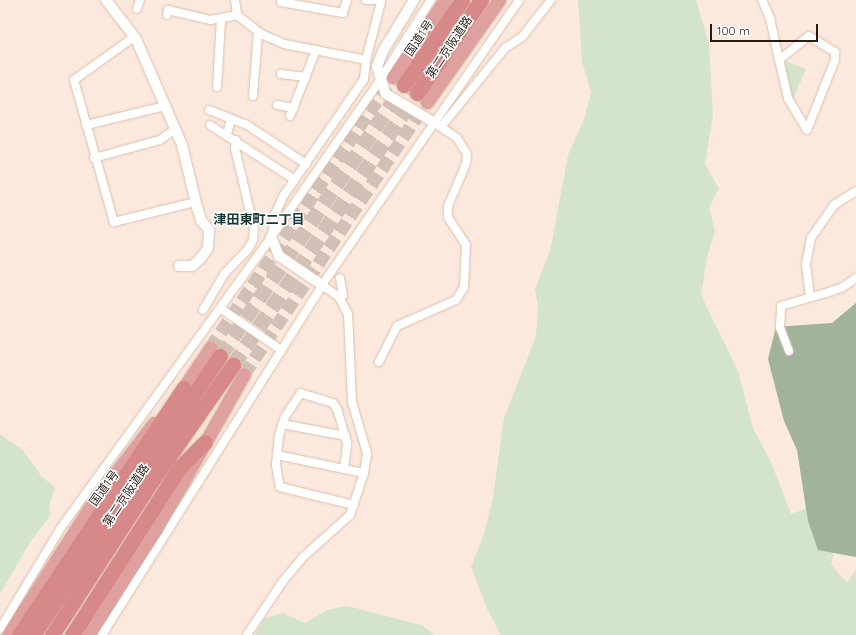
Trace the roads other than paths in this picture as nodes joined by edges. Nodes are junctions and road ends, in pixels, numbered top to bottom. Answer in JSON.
{"nodes":[{"id":1,"x":106,"y":0,"type":"edge"},
{"id":2,"x":140,"y":0,"type":"edge"},
{"id":3,"x":235,"y":0,"type":"edge"},
{"id":4,"x":281,"y":0,"type":"edge"},
{"id":5,"x":347,"y":0,"type":"edge"},
{"id":6,"x":366,"y":0,"type":"edge"},
{"id":7,"x":414,"y":0,"type":"edge"},
{"id":8,"x":431,"y":0,"type":"edge"},
{"id":9,"x":445,"y":0,"type":"edge"},
{"id":10,"x":462,"y":0,"type":"edge"},
{"id":11,"x":481,"y":0,"type":"edge"},
{"id":12,"x":499,"y":0,"type":"edge"},
{"id":13,"x":518,"y":0,"type":"edge"},
{"id":14,"x":551,"y":0,"type":"edge"},
{"id":15,"x":762,"y":0,"type":"edge"},
{"id":16,"x":381,"y":1,"type":"edge"},
{"id":17,"x":137,"y":9,"type":"dead end"},
{"id":18,"x":167,"y":15,"type":"dead end"},
{"id":19,"x":237,"y":15,"type":"junction"},
{"id":20,"x":221,"y":20,"type":"junction"},
{"id":21,"x":258,"y":33,"type":"junction"},
{"id":22,"x":134,"y":37,"type":"junction"},
{"id":23,"x":316,"y":50,"type":"junction"},
{"id":24,"x":366,"y":60,"type":"junction"},
{"id":25,"x":779,"y":60,"type":"junction"},
{"id":26,"x":281,"y":74,"type":"dead end"},
{"id":27,"x":306,"y":77,"type":"junction"},
{"id":28,"x":380,"y":80,"type":"junction"},
{"id":29,"x":399,"y":81,"type":"joint"},
{"id":30,"x":217,"y":87,"type":"dead end"},
{"id":31,"x":253,"y":96,"type":"dead end"},
{"id":32,"x":422,"y":98,"type":"joint"},
{"id":33,"x":165,"y":106,"type":"junction"},
{"id":34,"x":277,"y":106,"type":"dead end"},
{"id":35,"x":294,"y":108,"type":"junction"},
{"id":36,"x":209,"y":110,"type":"dead end"},
{"id":37,"x":290,"y":116,"type":"dead end"},
{"id":38,"x":231,"y":118,"type":"junction"},
{"id":39,"x":86,"y":125,"type":"junction"},
{"id":40,"x":210,"y":125,"type":"dead end"},
{"id":41,"x":438,"y":125,"type":"junction"},
{"id":42,"x":175,"y":129,"type":"junction"},
{"id":43,"x":227,"y":134,"type":"junction"},
{"id":44,"x":236,"y":140,"type":"junction"},
{"id":45,"x":94,"y":158,"type":"junction"},
{"id":46,"x":306,"y":164,"type":"junction"},
{"id":47,"x":295,"y":180,"type":"junction"},
{"id":48,"x":856,"y":190,"type":"edge"},
{"id":49,"x":195,"y":202,"type":"junction"},
{"id":50,"x":271,"y":238,"type":"junction"},
{"id":51,"x":179,"y":266,"type":"dead end"},
{"id":52,"x":340,"y":278,"type":"dead end"},
{"id":53,"x":856,"y":278,"type":"edge"},
{"id":54,"x":322,"y":285,"type":"junction"},
{"id":55,"x":339,"y":297,"type":"junction"},
{"id":56,"x":810,"y":297,"type":"junction"},
{"id":57,"x":220,"y":308,"type":"junction"},
{"id":58,"x":203,"y":310,"type":"dead end"},
{"id":59,"x":282,"y":350,"type":"junction"},
{"id":60,"x":790,"y":351,"type":"dead end"},
{"id":61,"x":215,"y":352,"type":"joint"},
{"id":62,"x":379,"y":362,"type":"dead end"},
{"id":63,"x":239,"y":369,"type":"joint"},
{"id":64,"x":184,"y":388,"type":"junction"},
{"id":65,"x":282,"y":424,"type":"junction"},
{"id":66,"x":346,"y":436,"type":"junction"},
{"id":67,"x":205,"y":442,"type":"junction"},
{"id":68,"x":277,"y":455,"type":"junction"},
{"id":69,"x":344,"y":469,"type":"junction"},
{"id":70,"x":364,"y":473,"type":"junction"},
{"id":71,"x":354,"y":505,"type":"junction"},
{"id":72,"x":0,"y":629,"type":"edge"},
{"id":73,"x":8,"y":635,"type":"edge"},
{"id":74,"x":19,"y":635,"type":"edge"},
{"id":75,"x":33,"y":635,"type":"edge"},
{"id":76,"x":52,"y":635,"type":"edge"},
{"id":77,"x":72,"y":635,"type":"edge"},
{"id":78,"x":88,"y":635,"type":"edge"},
{"id":79,"x":102,"y":635,"type":"edge"},
{"id":80,"x":247,"y":635,"type":"edge"}],
"edges":[{"from":1,"to":22,"type":"street"},
{"from":2,"to":17,"type":"street"},
{"from":3,"to":19,"type":"street"},
{"from":4,"to":5,"type":"street"},
{"from":6,"to":16,"type":"street"},
{"from":7,"to":28,"type":"street"},
{"from":8,"to":28,"type":"street"},
{"from":9,"to":29,"type":"highway","name":"国道1号"},
{"from":10,"to":29,"type":"highway","name":"第二京阪道路"},
{"from":11,"to":32,"type":"highway","name":"第二京阪道路"},
{"from":12,"to":32,"type":"highway"},
{"from":13,"to":41,"type":"street"},
{"from":14,"to":41,"type":"street"},
{"from":15,"to":25,"type":"street"},
{"from":16,"to":24,"type":"street"},
{"from":18,"to":20,"type":"street"},
{"from":19,"to":20,"type":"street"},
{"from":19,"to":21,"type":"street"},
{"from":20,"to":30,"type":"street"},
{"from":21,"to":23,"type":"street"},
{"from":21,"to":31,"type":"street"},
{"from":22,"to":33,"type":"street"},
{"from":22,"to":39,"type":"street"},
{"from":23,"to":24,"type":"street"},
{"from":23,"to":27,"type":"street"},
{"from":24,"to":46,"type":"street"},
{"from":25,"to":25,"type":"street"},
{"from":26,"to":27,"type":"street"},
{"from":27,"to":35,"type":"street"},
{"from":28,"to":41,"type":"street"},
{"from":28,"to":50,"type":"street"},
{"from":33,"to":39,"type":"street"},
{"from":33,"to":42,"type":"street"},
{"from":34,"to":35,"type":"street"},
{"from":35,"to":37,"type":"street"},
{"from":36,"to":38,"type":"street"},
{"from":38,"to":43,"type":"street"},
{"from":38,"to":46,"type":"street"},
{"from":39,"to":45,"type":"street"},
{"from":40,"to":43,"type":"street"},
{"from":41,"to":54,"type":"street"},
{"from":41,"to":62,"type":"street"},
{"from":42,"to":45,"type":"street"},
{"from":42,"to":49,"type":"street"},
{"from":43,"to":44,"type":"street"},
{"from":44,"to":47,"type":"street"},
{"from":44,"to":58,"type":"street"},
{"from":45,"to":49,"type":"street"},
{"from":46,"to":47,"type":"street"},
{"from":47,"to":50,"type":"street"},
{"from":48,"to":56,"type":"street"},
{"from":49,"to":51,"type":"street"},
{"from":50,"to":54,"type":"street"},
{"from":50,"to":57,"type":"street"},
{"from":52,"to":55,"type":"street"},
{"from":53,"to":56,"type":"street"},
{"from":54,"to":55,"type":"street"},
{"from":54,"to":59,"type":"street"},
{"from":55,"to":70,"type":"street"},
{"from":56,"to":60,"type":"street"},
{"from":57,"to":59,"type":"street"},
{"from":57,"to":72,"type":"street"},
{"from":59,"to":79,"type":"street"},
{"from":61,"to":64,"type":"highway","name":"国道1号"},
{"from":61,"to":75,"type":"highway","name":"第二京阪道路"},
{"from":63,"to":67,"type":"highway"},
{"from":63,"to":76,"type":"highway","name":"第二京阪道路"},
{"from":64,"to":73,"type":"highway","name":"国道1号"},
{"from":64,"to":74,"type":"highway"},
{"from":65,"to":66,"type":"street"},
{"from":65,"to":66,"type":"street"},
{"from":65,"to":68,"type":"street"},
{"from":66,"to":69,"type":"street"},
{"from":67,"to":77,"type":"highway"},
{"from":67,"to":78,"type":"highway"},
{"from":68,"to":69,"type":"street"},
{"from":68,"to":71,"type":"street"},
{"from":69,"to":70,"type":"street"},
{"from":70,"to":71,"type":"street"},
{"from":71,"to":80,"type":"street"}]}
